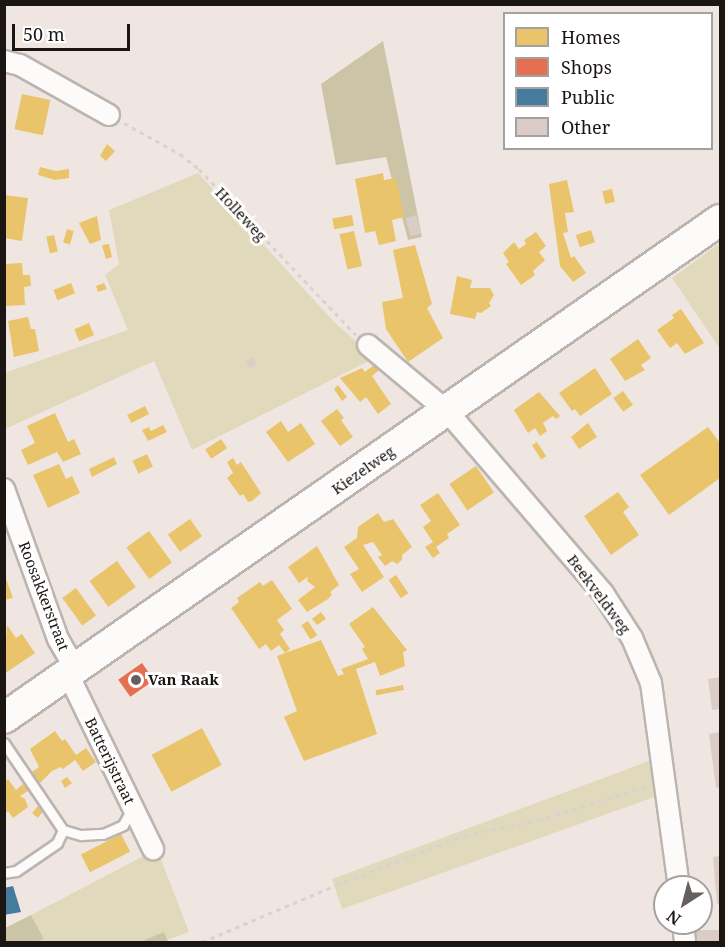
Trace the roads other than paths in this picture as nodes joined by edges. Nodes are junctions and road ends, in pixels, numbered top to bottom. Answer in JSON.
{"nodes":[{"id":1,"x":4,"y":61,"type":"edge"},
{"id":2,"x":109,"y":115,"type":"road end"},
{"id":3,"x":720,"y":220,"type":"edge"},
{"id":4,"x":368,"y":345,"type":"road end"},
{"id":5,"x":447,"y":411,"type":"junction"},
{"id":6,"x":4,"y":489,"type":"edge"},
{"id":7,"x":71,"y":671,"type":"junction"},
{"id":8,"x":4,"y":718,"type":"edge"},
{"id":9,"x":4,"y":743,"type":"edge"},
{"id":10,"x":133,"y":807,"type":"junction"},
{"id":11,"x":63,"y":830,"type":"junction"},
{"id":12,"x":153,"y":849,"type":"dead end"},
{"id":13,"x":4,"y":873,"type":"edge"},
{"id":14,"x":678,"y":875,"type":"edge"}],
"edges":[{"from":1,"to":2,"type":"street"},
{"from":3,"to":5,"type":"main road","name":"Kiezelweg"},
{"from":4,"to":5,"type":"street"},
{"from":5,"to":7,"type":"main road","name":"Kiezelweg"},
{"from":5,"to":14,"type":"street","name":"Beekveldweg"},
{"from":6,"to":7,"type":"street","name":"Roosakkerstraat"},
{"from":7,"to":8,"type":"main road","name":"Kiezelweg"},
{"from":7,"to":10,"type":"street","name":"Batterijstraat"},
{"from":9,"to":11,"type":"lane"},
{"from":10,"to":11,"type":"lane"},
{"from":10,"to":12,"type":"street","name":"Batterijstraat"},
{"from":11,"to":13,"type":"lane"}]}
